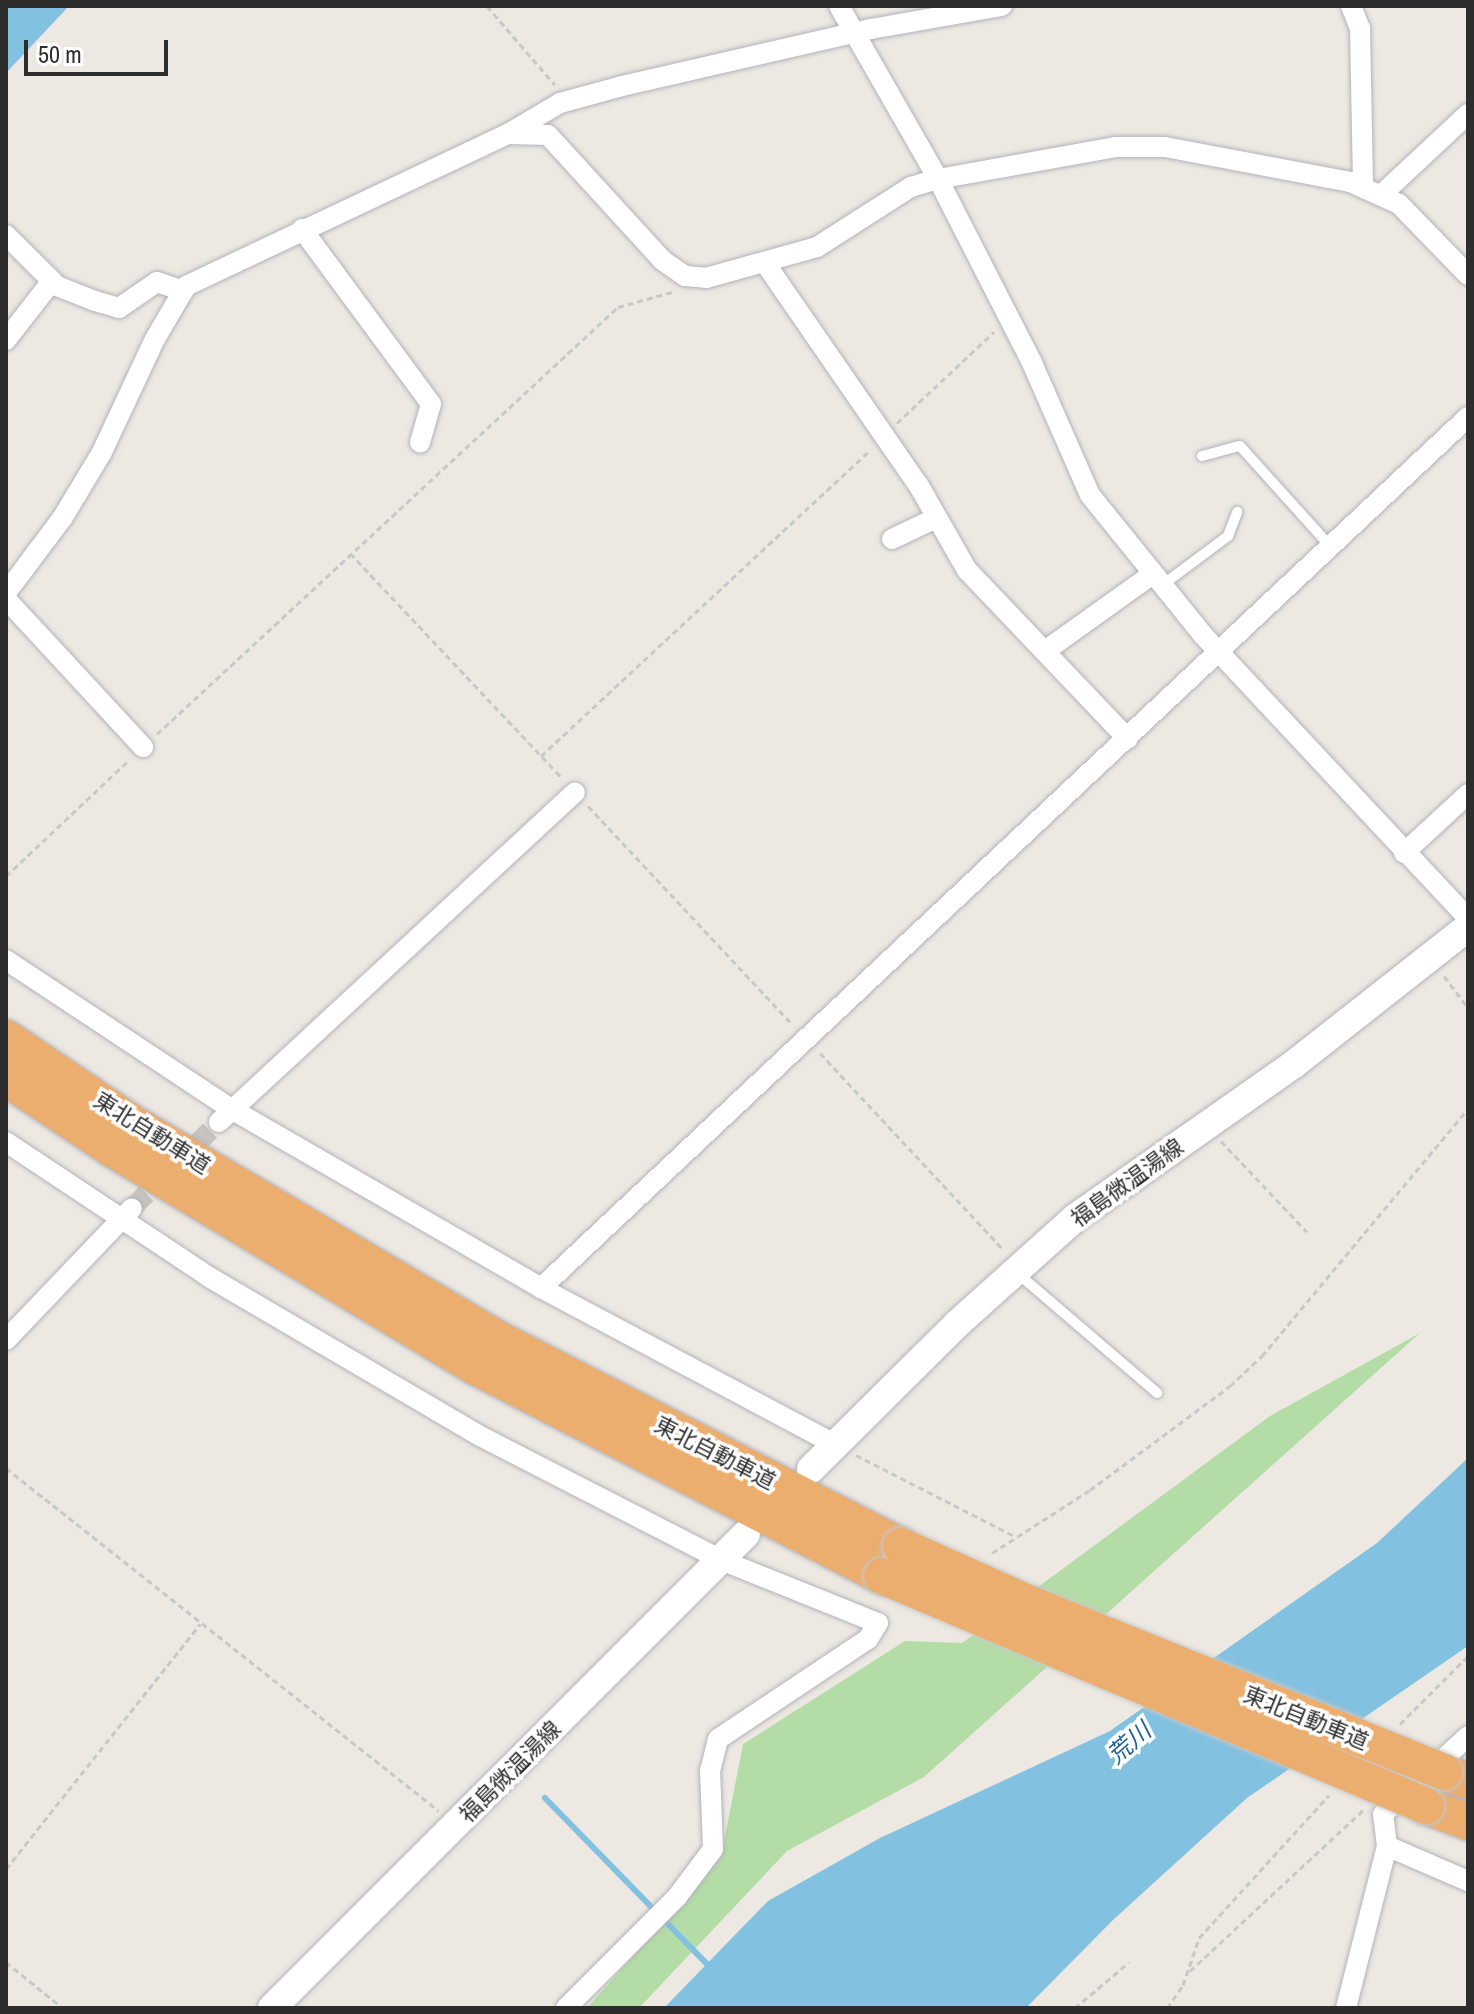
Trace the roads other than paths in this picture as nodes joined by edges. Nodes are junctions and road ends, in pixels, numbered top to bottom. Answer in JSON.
{"nodes":[{"id":1,"x":839,"y":6,"type":"edge"},
{"id":2,"x":1002,"y":6,"type":"edge"},
{"id":3,"x":1351,"y":6,"type":"edge"},
{"id":4,"x":854,"y":34,"type":"junction"},
{"id":5,"x":1468,"y":114,"type":"edge"},
{"id":6,"x":508,"y":134,"type":"junction"},
{"id":7,"x":938,"y":179,"type":"junction"},
{"id":8,"x":1372,"y":191,"type":"junction"},
{"id":9,"x":302,"y":229,"type":"junction"},
{"id":10,"x":6,"y":235,"type":"edge"},
{"id":11,"x":765,"y":263,"type":"junction"},
{"id":12,"x":1468,"y":275,"type":"edge"},
{"id":13,"x":52,"y":281,"type":"junction"},
{"id":14,"x":183,"y":291,"type":"junction"},
{"id":15,"x":6,"y":340,"type":"edge"},
{"id":16,"x":1468,"y":417,"type":"edge"},
{"id":17,"x":420,"y":442,"type":"dead end"},
{"id":18,"x":1202,"y":456,"type":"dead end"},
{"id":19,"x":1237,"y":512,"type":"dead end"},
{"id":20,"x":936,"y":518,"type":"junction"},
{"id":21,"x":892,"y":539,"type":"dead end"},
{"id":22,"x":1331,"y":547,"type":"junction"},
{"id":23,"x":1156,"y":580,"type":"junction"},
{"id":24,"x":6,"y":593,"type":"edge"},
{"id":25,"x":6,"y":599,"type":"edge"},
{"id":26,"x":1045,"y":651,"type":"junction"},
{"id":27,"x":1219,"y":653,"type":"junction"},
{"id":28,"x":1128,"y":739,"type":"junction"},
{"id":29,"x":143,"y":747,"type":"road end"},
{"id":30,"x":575,"y":792,"type":"road end"},
{"id":31,"x":1468,"y":794,"type":"edge"},
{"id":32,"x":1404,"y":853,"type":"junction"},
{"id":33,"x":1468,"y":918,"type":"edge"},
{"id":34,"x":1468,"y":927,"type":"edge"},
{"id":35,"x":6,"y":960,"type":"edge"},
{"id":36,"x":6,"y":1038,"type":"edge"},
{"id":37,"x":6,"y":1078,"type":"edge"},
{"id":38,"x":226,"y":1116,"type":"junction"},
{"id":39,"x":6,"y":1142,"type":"edge"},
{"id":40,"x":126,"y":1214,"type":"junction"},
{"id":41,"x":1018,"y":1269,"type":"junction"},
{"id":42,"x":541,"y":1288,"type":"junction"},
{"id":43,"x":6,"y":1340,"type":"edge"},
{"id":44,"x":1157,"y":1393,"type":"dead end"},
{"id":45,"x":836,"y":1445,"type":"junction"},
{"id":46,"x":811,"y":1469,"type":"dead end"},
{"id":47,"x":746,"y":1534,"type":"dead end"},
{"id":48,"x":721,"y":1560,"type":"junction"},
{"id":49,"x":1468,"y":1736,"type":"edge"},
{"id":50,"x":1456,"y":1777,"type":"edge"},
{"id":51,"x":1468,"y":1822,"type":"edge"},
{"id":52,"x":1387,"y":1846,"type":"junction"},
{"id":53,"x":1468,"y":1881,"type":"edge"},
{"id":54,"x":272,"y":2008,"type":"edge"},
{"id":55,"x":566,"y":2008,"type":"edge"},
{"id":56,"x":1346,"y":2008,"type":"edge"}],
"edges":[{"from":1,"to":4,"type":"street"},
{"from":2,"to":4,"type":"street"},
{"from":3,"to":8,"type":"street"},
{"from":4,"to":6,"type":"street"},
{"from":4,"to":7,"type":"street"},
{"from":5,"to":8,"type":"street"},
{"from":6,"to":9,"type":"street"},
{"from":6,"to":11,"type":"street"},
{"from":7,"to":8,"type":"street"},
{"from":7,"to":11,"type":"street"},
{"from":7,"to":23,"type":"street"},
{"from":8,"to":12,"type":"street"},
{"from":9,"to":14,"type":"street"},
{"from":9,"to":17,"type":"street"},
{"from":10,"to":13,"type":"street"},
{"from":11,"to":20,"type":"street"},
{"from":13,"to":14,"type":"street"},
{"from":13,"to":15,"type":"street"},
{"from":14,"to":24,"type":"street"},
{"from":16,"to":22,"type":"street"},
{"from":18,"to":22,"type":"lane"},
{"from":19,"to":23,"type":"lane"},
{"from":20,"to":21,"type":"street"},
{"from":20,"to":26,"type":"street"},
{"from":22,"to":27,"type":"street"},
{"from":23,"to":26,"type":"street"},
{"from":23,"to":27,"type":"street"},
{"from":25,"to":29,"type":"street"},
{"from":26,"to":28,"type":"street"},
{"from":27,"to":28,"type":"street"},
{"from":27,"to":32,"type":"street"},
{"from":28,"to":42,"type":"street"},
{"from":30,"to":38,"type":"street"},
{"from":31,"to":32,"type":"street"},
{"from":32,"to":33,"type":"street"},
{"from":34,"to":41,"type":"main road","name":"福島微温湯線"},
{"from":35,"to":38,"type":"street"},
{"from":36,"to":50,"type":"highway","name":"東北自動車道","bridge":true},
{"from":37,"to":51,"type":"highway","name":"東北自動車道","bridge":true},
{"from":38,"to":42,"type":"street"},
{"from":39,"to":40,"type":"street"},
{"from":40,"to":43,"type":"street"},
{"from":40,"to":48,"type":"street"},
{"from":41,"to":44,"type":"lane"},
{"from":41,"to":45,"type":"main road","name":"福島微温湯線"},
{"from":42,"to":45,"type":"street"},
{"from":45,"to":46,"type":"main road","name":"福島微温湯線"},
{"from":47,"to":48,"type":"main road","name":"福島微温湯線"},
{"from":48,"to":54,"type":"main road","name":"福島微温湯線"},
{"from":48,"to":55,"type":"street"},
{"from":49,"to":52,"type":"street"},
{"from":52,"to":53,"type":"street"},
{"from":52,"to":56,"type":"street"}]}
